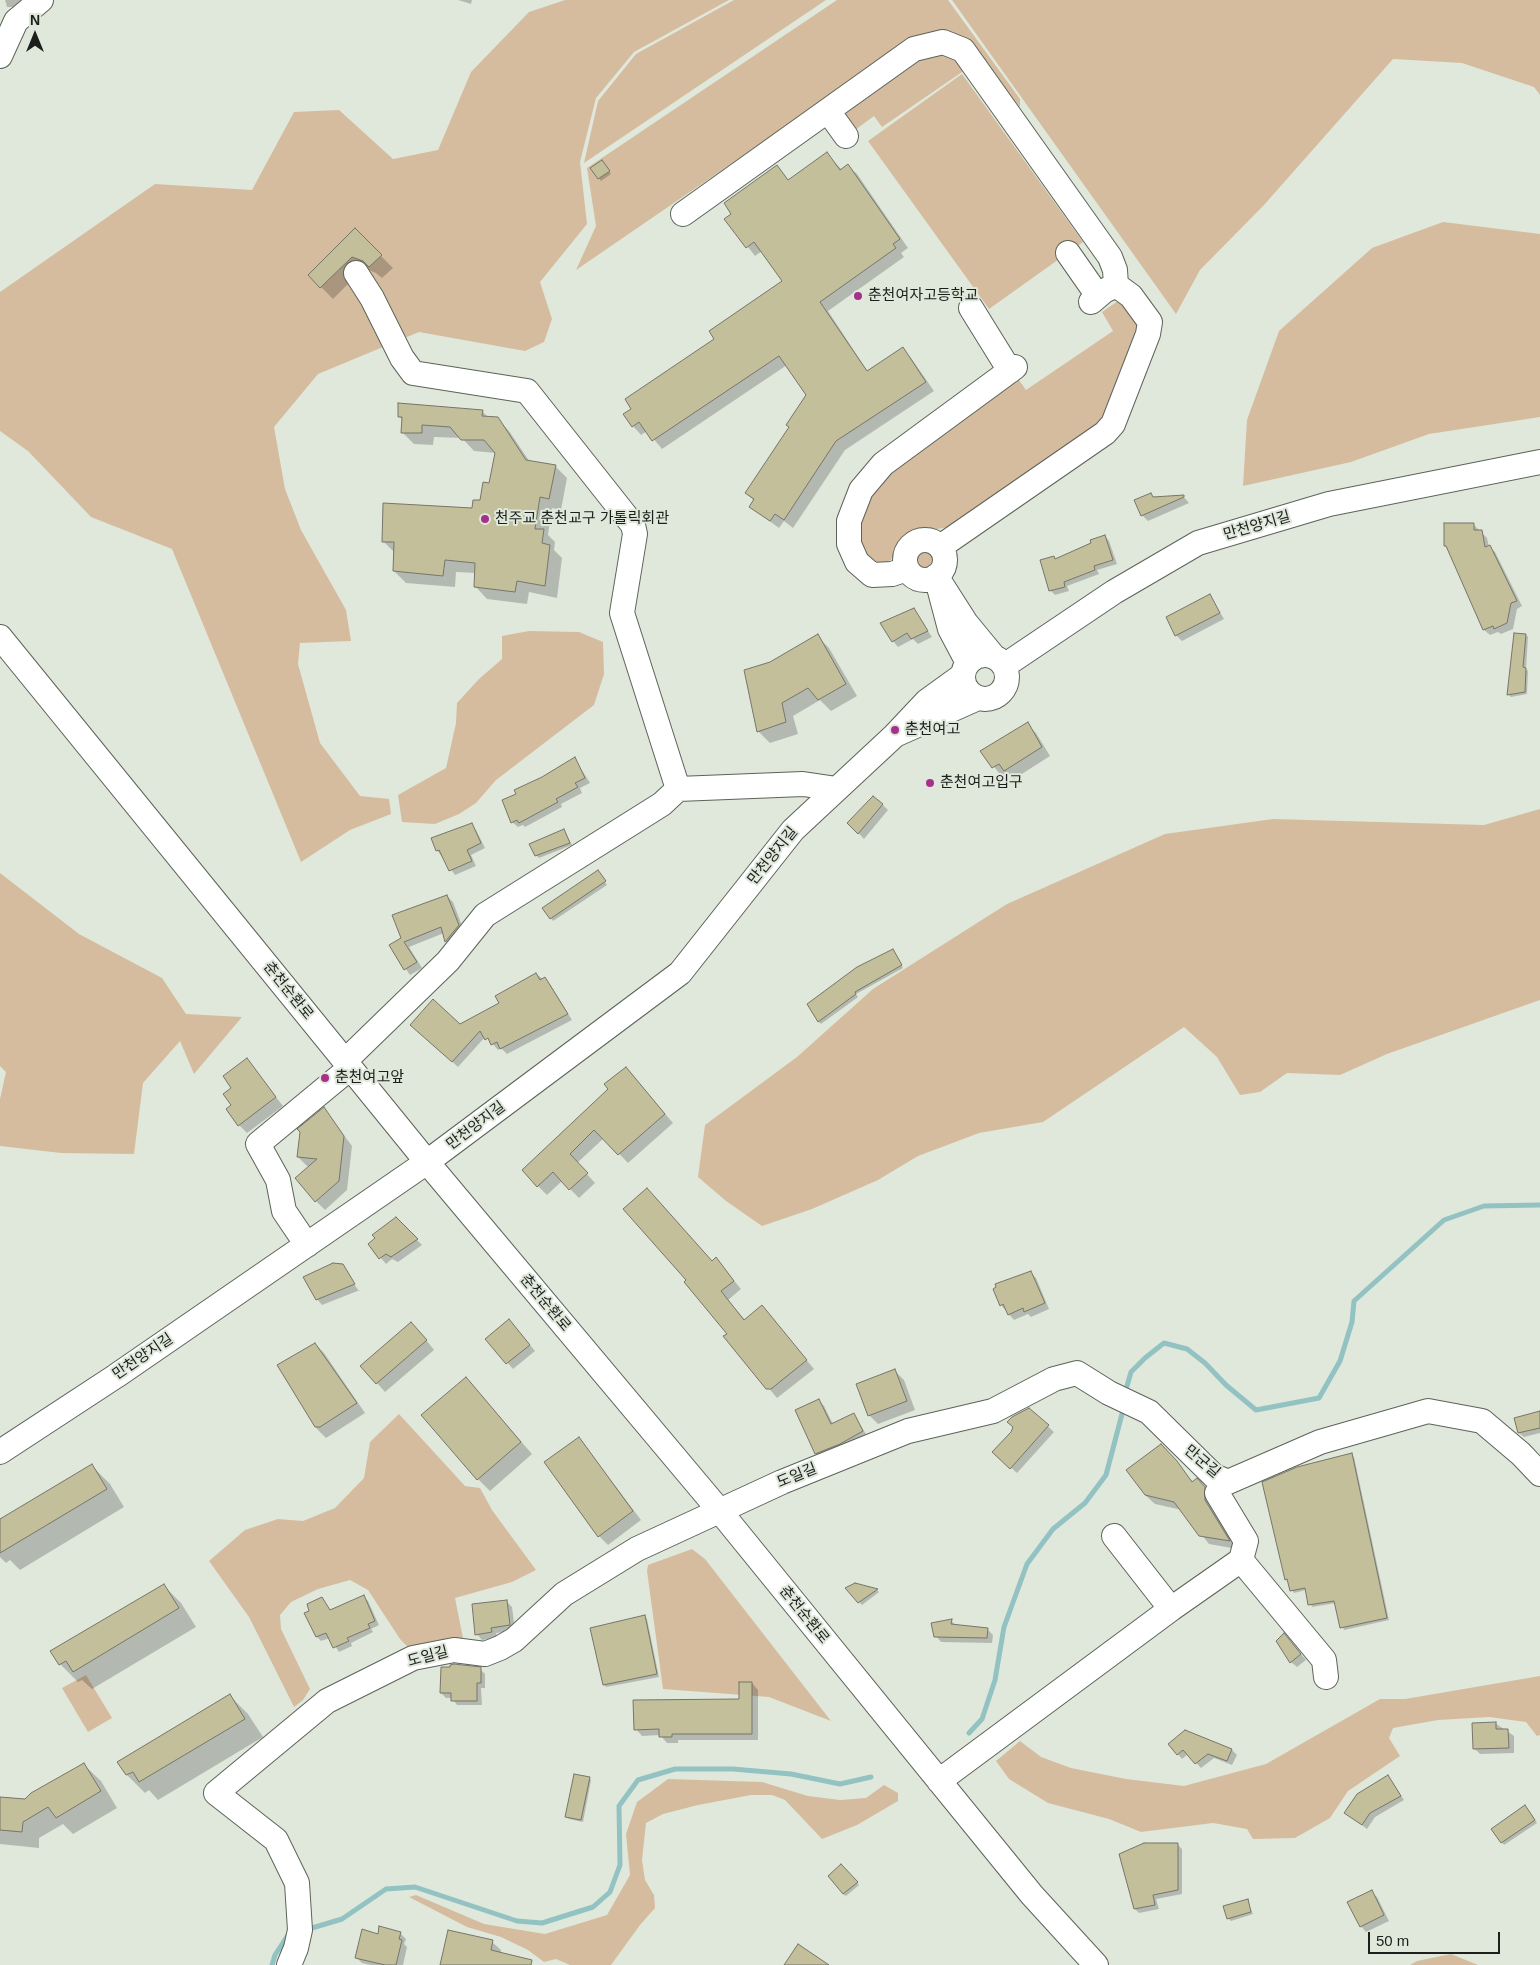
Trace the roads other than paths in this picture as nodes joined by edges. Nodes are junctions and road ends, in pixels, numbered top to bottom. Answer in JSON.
{"nodes":[{"id":1,"x":41,"y":0,"type":"edge"},
{"id":2,"x":0,"y":56,"type":"edge"},
{"id":3,"x":828,"y":111,"type":"junction"},
{"id":4,"x":846,"y":136,"type":"dead end"},
{"id":5,"x":683,"y":214,"type":"dead end"},
{"id":6,"x":1068,"y":253,"type":"dead end"},
{"id":7,"x":356,"y":273,"type":"dead end"},
{"id":8,"x":1101,"y":295,"type":"junction"},
{"id":9,"x":970,"y":308,"type":"dead end"},
{"id":10,"x":1540,"y":462,"type":"edge"},
{"id":11,"x":940,"y":547,"type":"junction"},
{"id":12,"x":907,"y":569,"type":"junction"},
{"id":13,"x":936,"y":576,"type":"junction"},
{"id":14,"x":0,"y":637,"type":"edge"},
{"id":15,"x":999,"y":662,"type":"junction"},
{"id":16,"x":966,"y":669,"type":"junction"},
{"id":17,"x":978,"y":698,"type":"junction"},
{"id":18,"x":895,"y":736,"type":"junction"},
{"id":19,"x":678,"y":788,"type":"junction"},
{"id":20,"x":837,"y":789,"type":"junction"},
{"id":21,"x":347,"y":1064,"type":"junction"},
{"id":22,"x":427,"y":1162,"type":"junction"},
{"id":23,"x":307,"y":1245,"type":"junction"},
{"id":24,"x":867,"y":1448,"type":"joint"},
{"id":25,"x":0,"y":1452,"type":"edge"},
{"id":26,"x":1540,"y":1474,"type":"edge"},
{"id":27,"x":1217,"y":1492,"type":"dead end"},
{"id":28,"x":719,"y":1510,"type":"junction"},
{"id":29,"x":1114,"y":1536,"type":"dead end"},
{"id":30,"x":1241,"y":1560,"type":"junction"},
{"id":31,"x":1171,"y":1609,"type":"junction"},
{"id":32,"x":1326,"y":1677,"type":"dead end"},
{"id":33,"x":940,"y":1781,"type":"junction"},
{"id":34,"x":288,"y":1965,"type":"edge"},
{"id":35,"x":1096,"y":1965,"type":"edge"}],
"edges":[{"from":1,"to":2,"type":"street"},
{"from":3,"to":4,"type":"street"},
{"from":3,"to":5,"type":"street"},
{"from":3,"to":8,"type":"street"},
{"from":6,"to":8,"type":"street"},
{"from":7,"to":19,"type":"street"},
{"from":8,"to":11,"type":"street"},
{"from":9,"to":12,"type":"street"},
{"from":10,"to":15,"type":"street","name":"만천양지길"},
{"from":11,"to":12,"type":"street"},
{"from":11,"to":13,"type":"street"},
{"from":12,"to":13,"type":"street"},
{"from":13,"to":15,"type":"street"},
{"from":13,"to":16,"type":"street"},
{"from":14,"to":21,"type":"street","name":"춘천순환로"},
{"from":15,"to":16,"type":"street"},
{"from":15,"to":17,"type":"street"},
{"from":16,"to":17,"type":"street"},
{"from":16,"to":18,"type":"street"},
{"from":17,"to":18,"type":"street"},
{"from":18,"to":20,"type":"street","name":"만천양지길"},
{"from":19,"to":20,"type":"street"},
{"from":19,"to":21,"type":"street"},
{"from":20,"to":22,"type":"street","name":"만천양지길"},
{"from":21,"to":22,"type":"street","name":"춘천순환로"},
{"from":21,"to":23,"type":"street"},
{"from":22,"to":23,"type":"street","name":"만천양지길"},
{"from":22,"to":28,"type":"street","name":"춘천순환로"},
{"from":23,"to":25,"type":"street","name":"만천양지길"},
{"from":24,"to":26,"type":"street","name":"만군길"},
{"from":24,"to":28,"type":"street","name":"도일길"},
{"from":27,"to":30,"type":"street"},
{"from":28,"to":33,"type":"street","name":"춘천순환로"},
{"from":28,"to":34,"type":"street","name":"도일길"},
{"from":29,"to":31,"type":"street"},
{"from":30,"to":31,"type":"street"},
{"from":30,"to":32,"type":"street"},
{"from":31,"to":33,"type":"street"},
{"from":33,"to":35,"type":"street","name":"춘천순환로"}]}
